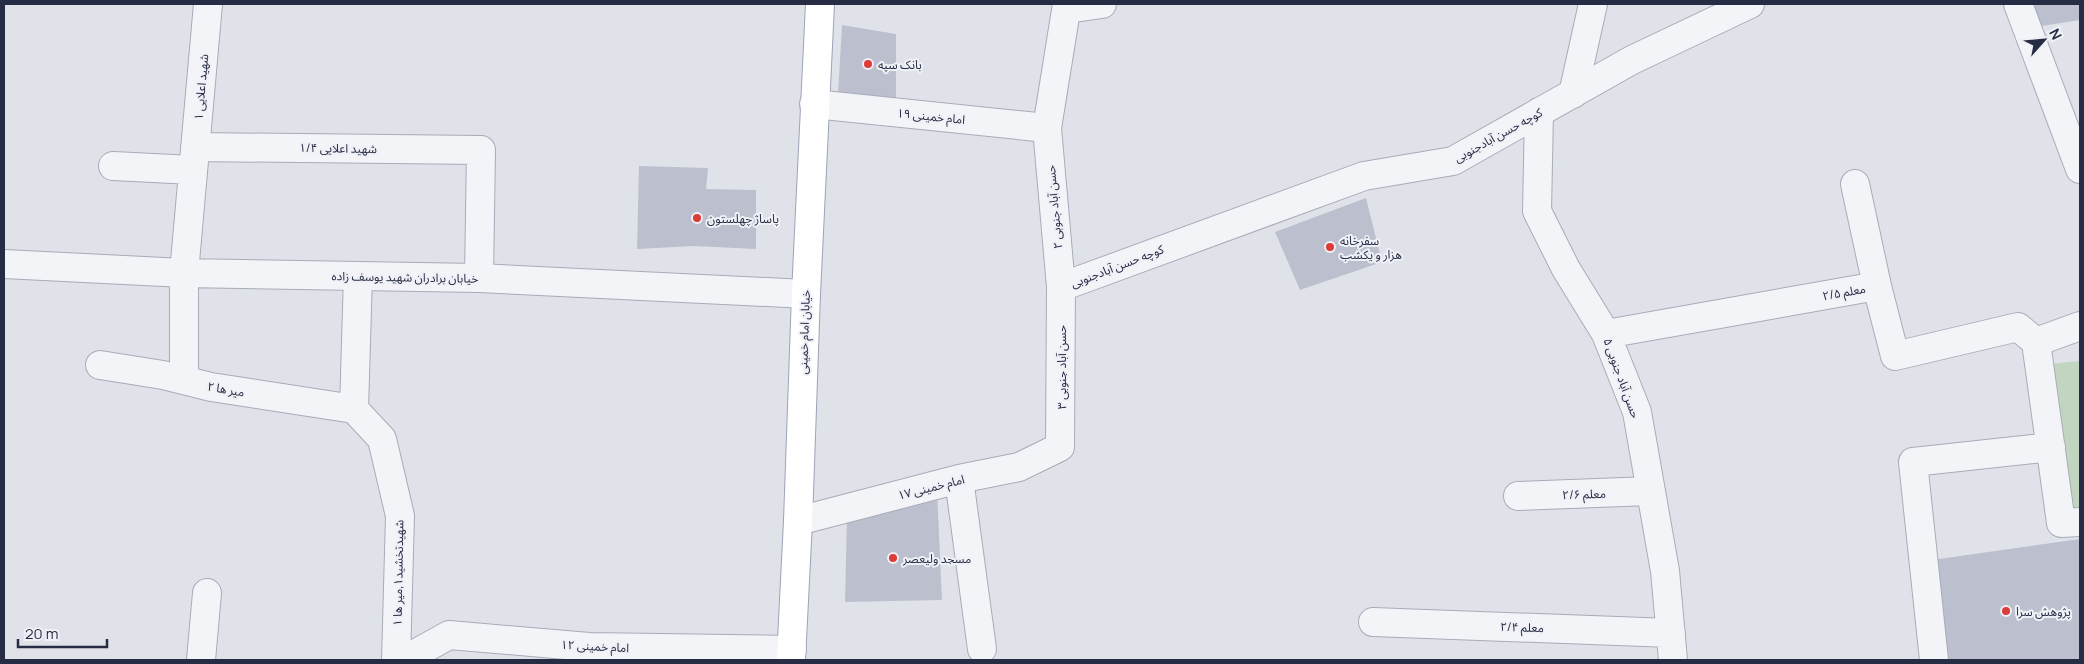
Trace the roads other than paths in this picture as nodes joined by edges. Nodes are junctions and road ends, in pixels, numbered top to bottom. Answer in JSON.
{"nodes":[{"id":1,"x":208,"y":4,"type":"edge"},
{"id":2,"x":820,"y":4,"type":"edge"},
{"id":3,"x":1102,"y":4,"type":"edge"},
{"id":4,"x":1593,"y":4,"type":"edge"},
{"id":5,"x":1750,"y":4,"type":"edge"},
{"id":6,"x":2018,"y":4,"type":"edge"},
{"id":7,"x":1067,"y":7,"type":"edge"},
{"id":8,"x":1572,"y":94,"type":"junction"},
{"id":9,"x":814,"y":104,"type":"junction"},
{"id":10,"x":1539,"y":112,"type":"junction"},
{"id":11,"x":1047,"y":128,"type":"junction"},
{"id":12,"x":194,"y":158,"type":"junction"},
{"id":13,"x":114,"y":166,"type":"dead end"},
{"id":14,"x":2080,"y":169,"type":"edge"},
{"id":15,"x":1856,"y":184,"type":"dead end"},
{"id":16,"x":4,"y":264,"type":"edge"},
{"id":17,"x":184,"y":273,"type":"junction"},
{"id":18,"x":358,"y":276,"type":"junction"},
{"id":19,"x":479,"y":278,"type":"junction"},
{"id":20,"x":1877,"y":286,"type":"junction"},
{"id":21,"x":1061,"y":287,"type":"junction"},
{"id":22,"x":806,"y":294,"type":"junction"},
{"id":23,"x":2080,"y":326,"type":"edge"},
{"id":24,"x":1606,"y":334,"type":"junction"},
{"id":25,"x":2036,"y":342,"type":"junction"},
{"id":26,"x":100,"y":365,"type":"dead end"},
{"id":27,"x":184,"y":380,"type":"junction"},
{"id":28,"x":354,"y":409,"type":"junction"},
{"id":29,"x":1060,"y":447,"type":"joint"},
{"id":30,"x":2051,"y":447,"type":"junction"},
{"id":31,"x":959,"y":479,"type":"junction"},
{"id":32,"x":1650,"y":491,"type":"junction"},
{"id":33,"x":1518,"y":496,"type":"dead end"},
{"id":34,"x":798,"y":521,"type":"junction"},
{"id":35,"x":2080,"y":522,"type":"edge"},
{"id":36,"x":206,"y":593,"type":"dead end"},
{"id":37,"x":1374,"y":622,"type":"dead end"},
{"id":38,"x":1671,"y":632,"type":"junction"},
{"id":39,"x":982,"y":649,"type":"dead end"},
{"id":40,"x":792,"y":655,"type":"edge"},
{"id":41,"x":201,"y":660,"type":"edge"},
{"id":42,"x":396,"y":660,"type":"edge"},
{"id":43,"x":404,"y":660,"type":"edge"},
{"id":44,"x":1673,"y":660,"type":"edge"},
{"id":45,"x":1934,"y":660,"type":"edge"}],
"edges":[{"from":1,"to":12,"type":"street","name":"شهید اعلایی ۱"},
{"from":2,"to":9,"type":"main road","name":"خیابان امام خمینی"},
{"from":3,"to":7,"type":"street"},
{"from":4,"to":8,"type":"street"},
{"from":5,"to":8,"type":"street","name":"کوچه حسن آبادجنوبی"},
{"from":6,"to":14,"type":"street"},
{"from":7,"to":11,"type":"street","name":"حسن آباد جنوبی ۲"},
{"from":8,"to":10,"type":"street","name":"کوچه حسن آبادجنوبی"},
{"from":9,"to":11,"type":"street","name":"امام خمینی ۱۹"},
{"from":9,"to":22,"type":"main road","name":"خیابان امام خمینی"},
{"from":10,"to":21,"type":"street","name":"کوچه حسن آبادجنوبی"},
{"from":10,"to":24,"type":"street","name":"حسن آباد جنوبی ۵"},
{"from":11,"to":21,"type":"street","name":"حسن آباد جنوبی ۲"},
{"from":12,"to":13,"type":"street","name":"شهید اعلایی ۱/۴"},
{"from":12,"to":17,"type":"street","name":"شهید اعلایی ۱"},
{"from":12,"to":19,"type":"street","name":"شهید اعلایی ۱/۴"},
{"from":15,"to":20,"type":"street"},
{"from":16,"to":17,"type":"street","name":"خیابان برادران شهید یوسف زاده"},
{"from":17,"to":18,"type":"street","name":"خیابان برادران شهید یوسف زاده"},
{"from":17,"to":27,"type":"street","name":"شهید اعلایی ۱"},
{"from":18,"to":19,"type":"street","name":"خیابان برادران شهید یوسف زاده"},
{"from":18,"to":28,"type":"street"},
{"from":19,"to":22,"type":"street","name":"خیابان برادران شهید یوسف زاده"},
{"from":20,"to":24,"type":"street","name":"معلم ۲/۵"},
{"from":20,"to":25,"type":"street","name":"معلم ۲/۵"},
{"from":21,"to":29,"type":"street","name":"حسن آباد جنوبی ۳"},
{"from":22,"to":34,"type":"main road","name":"خیابان امام خمینی"},
{"from":23,"to":25,"type":"street"},
{"from":24,"to":32,"type":"street","name":"حسن آباد جنوبی ۵"},
{"from":25,"to":30,"type":"street"},
{"from":26,"to":27,"type":"street","name":"میر ها ۲"},
{"from":27,"to":28,"type":"street","name":"میر ها ۲"},
{"from":28,"to":42,"type":"street","name":"شهیدتخشید۱,میر ها ۱"},
{"from":29,"to":31,"type":"street","name":"امام خمینی ۱۷"},
{"from":30,"to":35,"type":"street"},
{"from":30,"to":45,"type":"street"},
{"from":31,"to":34,"type":"street","name":"امام خمینی ۱۷"},
{"from":31,"to":39,"type":"street"},
{"from":32,"to":33,"type":"street","name":"معلم ۲/۶"},
{"from":32,"to":38,"type":"street","name":"حسن آباد جنوبی ۵"},
{"from":34,"to":40,"type":"main road","name":"خیابان امام خمینی"},
{"from":36,"to":41,"type":"street"},
{"from":37,"to":38,"type":"street","name":"معلم ۲/۴"},
{"from":38,"to":44,"type":"street","name":"حسن آباد جنوبی ۵"},
{"from":40,"to":43,"type":"street","name":"امام خمینی ۱۲"}]}
